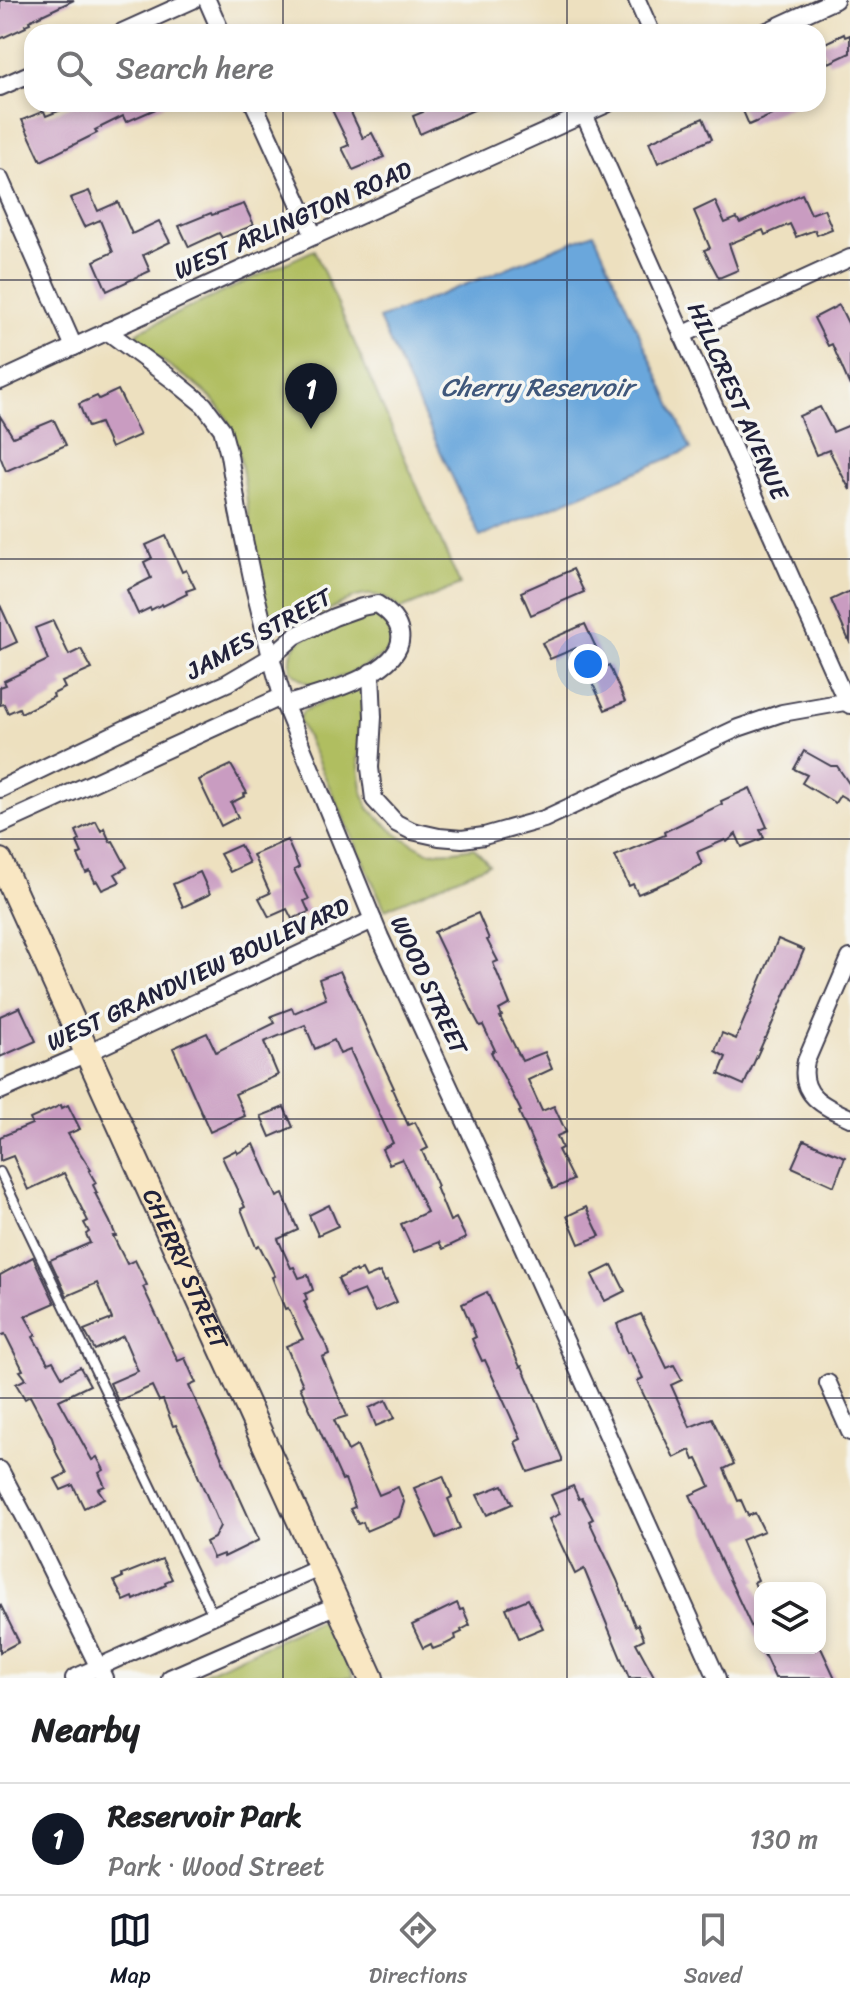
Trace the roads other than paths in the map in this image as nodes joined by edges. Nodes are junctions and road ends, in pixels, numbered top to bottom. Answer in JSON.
{"nodes":[{"id":1,"x":193,"y":0,"type":"edge"},
{"id":2,"x":207,"y":0,"type":"edge"},
{"id":3,"x":637,"y":0,"type":"edge"},
{"id":4,"x":835,"y":0,"type":"edge"},
{"id":5,"x":140,"y":24,"type":"edge"},
{"id":6,"x":218,"y":24,"type":"edge"},
{"id":7,"x":648,"y":24,"type":"edge"},
{"id":8,"x":782,"y":24,"type":"edge"},
{"id":9,"x":24,"y":76,"type":"edge"},
{"id":10,"x":0,"y":87,"type":"edge"},
{"id":11,"x":258,"y":112,"type":"edge"},
{"id":12,"x":589,"y":112,"type":"edge"},
{"id":13,"x":584,"y":114,"type":"junction"},
{"id":14,"x":0,"y":179,"type":"edge"},
{"id":15,"x":314,"y":236,"type":"junction"},
{"id":16,"x":850,"y":258,"type":"edge"},
{"id":17,"x":107,"y":331,"type":"junction"},
{"id":18,"x":682,"y":335,"type":"junction"},
{"id":19,"x":74,"y":347,"type":"junction"},
{"id":20,"x":0,"y":381,"type":"edge"},
{"id":21,"x":271,"y":657,"type":"junction"},
{"id":22,"x":371,"y":672,"type":"junction"},
{"id":23,"x":283,"y":701,"type":"junction"},
{"id":24,"x":849,"y":703,"type":"edge"},
{"id":25,"x":0,"y":789,"type":"edge"},
{"id":26,"x":0,"y":825,"type":"edge"},
{"id":27,"x":0,"y":861,"type":"edge"},
{"id":28,"x":373,"y":920,"type":"junction"},
{"id":29,"x":850,"y":958,"type":"edge"},
{"id":30,"x":87,"y":1053,"type":"junction"},
{"id":31,"x":0,"y":1091,"type":"edge"},
{"id":32,"x":850,"y":1118,"type":"edge"},
{"id":33,"x":0,"y":1172,"type":"edge"},
{"id":34,"x":850,"y":1393,"type":"edge"},
{"id":35,"x":850,"y":1432,"type":"edge"},
{"id":36,"x":0,"y":1470,"type":"edge"},
{"id":37,"x":319,"y":1568,"type":"junction"},
{"id":38,"x":337,"y":1605,"type":"junction"},
{"id":39,"x":214,"y":1615,"type":"junction"},
{"id":40,"x":101,"y":1673,"type":"edge"},
{"id":41,"x":74,"y":1678,"type":"edge"},
{"id":42,"x":170,"y":1678,"type":"edge"},
{"id":43,"x":371,"y":1678,"type":"edge"},
{"id":44,"x":717,"y":1678,"type":"edge"}],
"edges":[{"from":1,"to":5,"type":"street"},
{"from":2,"to":6,"type":"street"},
{"from":3,"to":7,"type":"street"},
{"from":4,"to":8,"type":"street"},
{"from":9,"to":10,"type":"street"},
{"from":11,"to":15,"type":"street"},
{"from":12,"to":13,"type":"street","name":"WEST ARLINGTON ROAD"},
{"from":13,"to":15,"type":"street","name":"WEST ARLINGTON ROAD"},
{"from":13,"to":18,"type":"street","name":"HILLCREST AVENUE"},
{"from":14,"to":19,"type":"street"},
{"from":15,"to":17,"type":"street","name":"WEST ARLINGTON ROAD"},
{"from":16,"to":18,"type":"street"},
{"from":17,"to":19,"type":"street","name":"WEST ARLINGTON ROAD"},
{"from":17,"to":21,"type":"street","name":"WOOD STREET"},
{"from":18,"to":24,"type":"street","name":"HILLCREST AVENUE"},
{"from":19,"to":20,"type":"street","name":"WEST ARLINGTON ROAD"},
{"from":21,"to":22,"type":"street","name":"JAMES STREET"},
{"from":21,"to":23,"type":"street","name":"WOOD STREET"},
{"from":21,"to":25,"type":"street","name":"JAMES STREET"},
{"from":22,"to":23,"type":"street","name":"JAMES STREET"},
{"from":22,"to":24,"type":"street"},
{"from":23,"to":26,"type":"street","name":"JAMES STREET"},
{"from":23,"to":28,"type":"street","name":"WOOD STREET"},
{"from":27,"to":30,"type":"street","name":"CHERRY STREET"},
{"from":28,"to":30,"type":"street","name":"WEST GRANDVIEW BOULEVARD"},
{"from":28,"to":44,"type":"street","name":"WOOD STREET"},
{"from":29,"to":32,"type":"street"},
{"from":30,"to":31,"type":"street","name":"WEST GRANDVIEW BOULEVARD"},
{"from":30,"to":37,"type":"street","name":"CHERRY STREET"},
{"from":33,"to":39,"type":"lane"},
{"from":34,"to":35,"type":"street"},
{"from":36,"to":40,"type":"street"},
{"from":37,"to":38,"type":"street","name":"CHERRY STREET"},
{"from":37,"to":39,"type":"street"},
{"from":38,"to":42,"type":"street"},
{"from":38,"to":43,"type":"street","name":"CHERRY STREET"},
{"from":39,"to":40,"type":"street"},
{"from":40,"to":41,"type":"street"}]}
